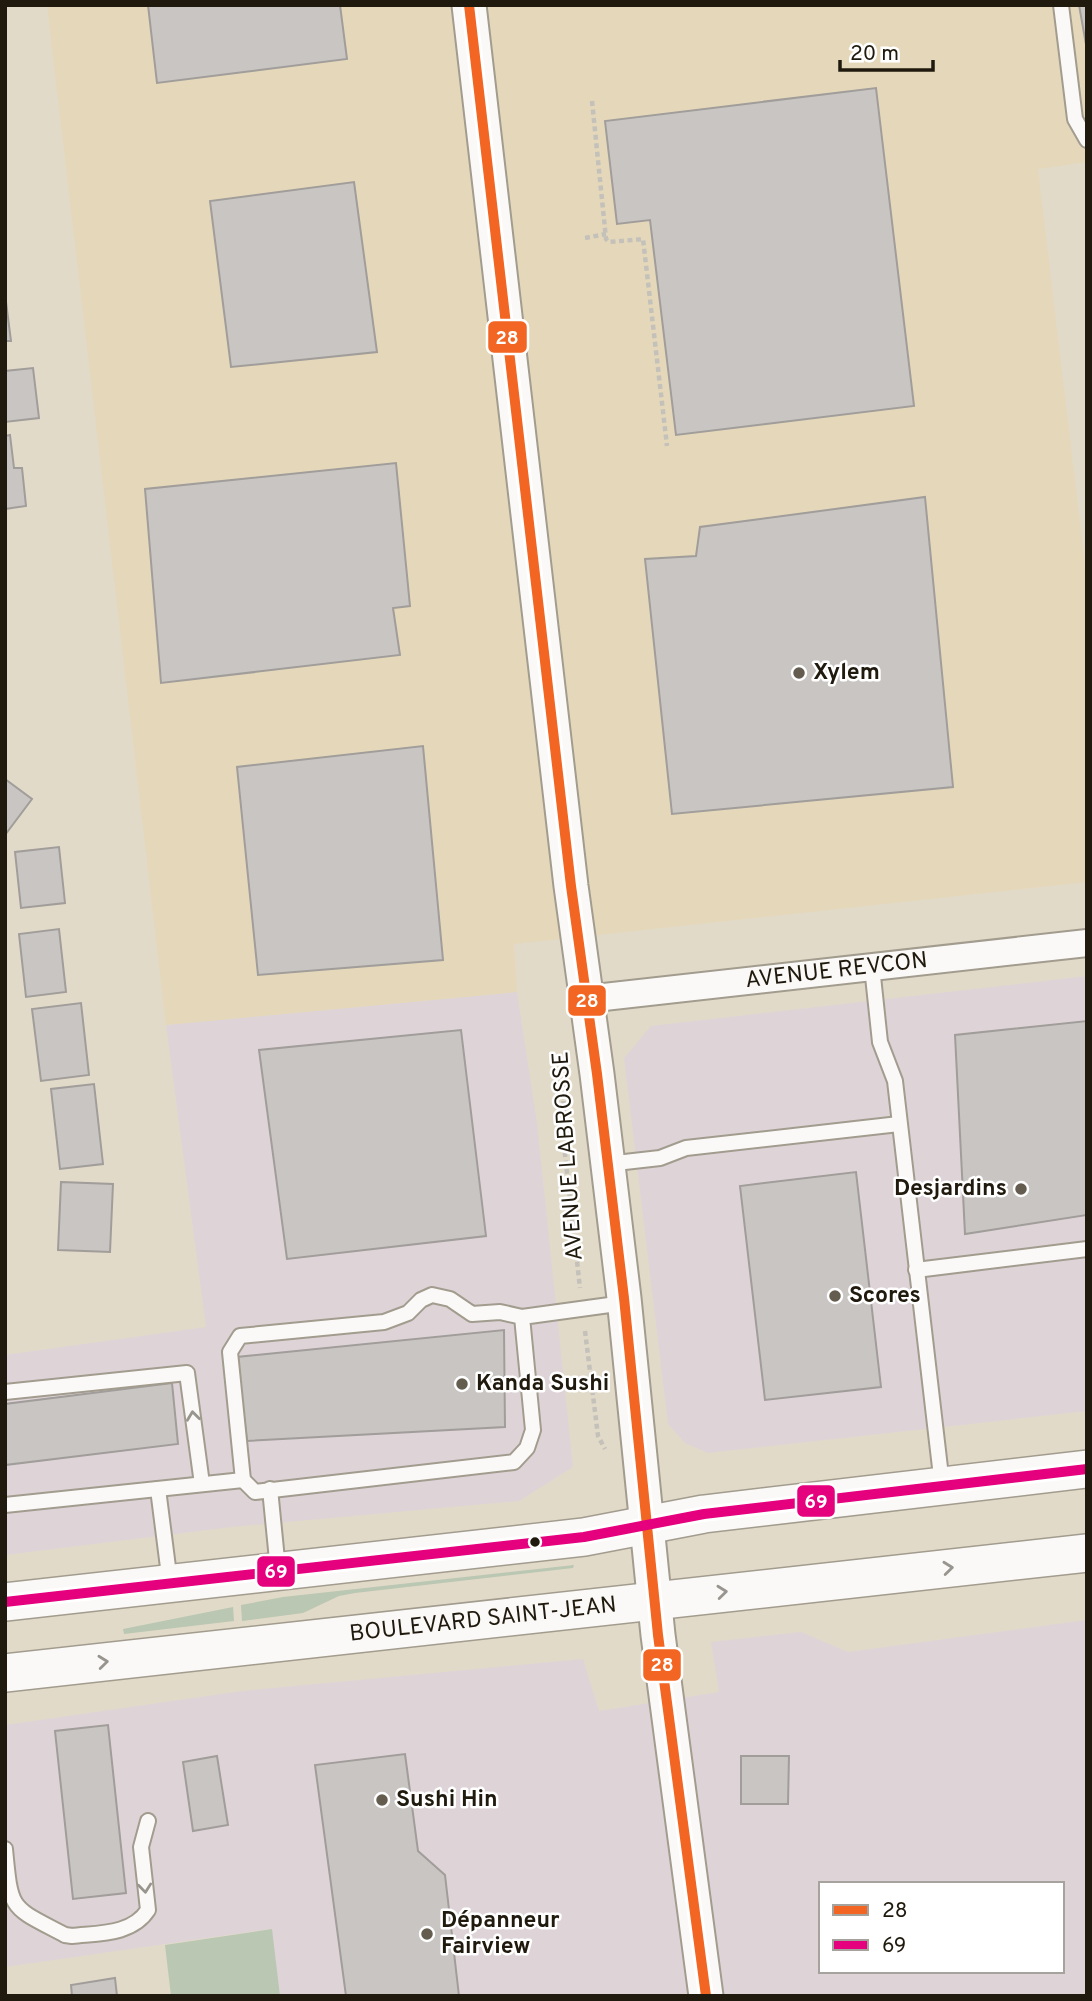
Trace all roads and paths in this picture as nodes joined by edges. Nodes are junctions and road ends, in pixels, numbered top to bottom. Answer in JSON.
{"nodes":[{"id":1,"x":469,"y":5,"type":"edge"},
{"id":2,"x":1061,"y":5,"type":"edge"},
{"id":3,"x":592,"y":101,"type":"dead end"},
{"id":4,"x":1081,"y":119,"type":"edge"},
{"id":5,"x":1087,"y":140,"type":"edge"},
{"id":6,"x":606,"y":234,"type":"junction"},
{"id":7,"x":585,"y":239,"type":"dead end"},
{"id":8,"x":667,"y":446,"type":"dead end"},
{"id":9,"x":1087,"y":943,"type":"edge"},
{"id":10,"x":872,"y":967,"type":"junction"},
{"id":11,"x":586,"y":999,"type":"junction"},
{"id":12,"x":563,"y":1081,"type":"dead end"},
{"id":13,"x":900,"y":1124,"type":"junction"},
{"id":14,"x":607,"y":1164,"type":"junction"},
{"id":15,"x":1087,"y":1249,"type":"edge"},
{"id":16,"x":916,"y":1270,"type":"junction"},
{"id":17,"x":580,"y":1288,"type":"dead end"},
{"id":18,"x":624,"y":1303,"type":"junction"},
{"id":19,"x":522,"y":1317,"type":"junction"},
{"id":20,"x":584,"y":1326,"type":"dead end"},
{"id":21,"x":5,"y":1392,"type":"edge"},
{"id":22,"x":598,"y":1436,"type":"dead end"},
{"id":23,"x":1087,"y":1469,"type":"edge"},
{"id":24,"x":243,"y":1480,"type":"junction"},
{"id":25,"x":202,"y":1484,"type":"junction"},
{"id":26,"x":942,"y":1487,"type":"junction"},
{"id":27,"x":158,"y":1489,"type":"junction"},
{"id":28,"x":270,"y":1489,"type":"junction"},
{"id":29,"x":5,"y":1505,"type":"edge"},
{"id":30,"x":646,"y":1525,"type":"junction"},
{"id":31,"x":1087,"y":1553,"type":"edge"},
{"id":32,"x":278,"y":1570,"type":"junction"},
{"id":33,"x":170,"y":1583,"type":"junction"},
{"id":34,"x":654,"y":1600,"type":"junction"},
{"id":35,"x":5,"y":1602,"type":"edge"},
{"id":36,"x":5,"y":1673,"type":"edge"},
{"id":37,"x":148,"y":1821,"type":"dead end"},
{"id":38,"x":5,"y":1849,"type":"edge"},
{"id":39,"x":706,"y":1996,"type":"edge"}],
"edges":[{"from":1,"to":11,"type":"street","name":"AVENUE LABROSSE"},
{"from":2,"to":4,"type":"lane"},
{"from":3,"to":6,"type":"path"},
{"from":4,"to":5,"type":"lane"},
{"from":6,"to":7,"type":"path"},
{"from":6,"to":8,"type":"path"},
{"from":9,"to":10,"type":"street","name":"AVENUE REVCON"},
{"from":10,"to":11,"type":"street","name":"AVENUE REVCON"},
{"from":10,"to":13,"type":"lane"},
{"from":11,"to":14,"type":"street","name":"AVENUE LABROSSE"},
{"from":12,"to":17,"type":"path","name":"AVENUE LABROSSE"},
{"from":13,"to":14,"type":"lane"},
{"from":13,"to":16,"type":"lane"},
{"from":14,"to":18,"type":"street","name":"AVENUE LABROSSE"},
{"from":15,"to":16,"type":"lane"},
{"from":16,"to":26,"type":"lane"},
{"from":18,"to":19,"type":"lane"},
{"from":18,"to":30,"type":"street","name":"AVENUE LABROSSE"},
{"from":19,"to":24,"type":"lane"},
{"from":19,"to":28,"type":"lane"},
{"from":20,"to":22,"type":"path"},
{"from":25,"to":21,"type":"lane","one_way":true},
{"from":23,"to":26,"type":"main road"},
{"from":24,"to":25,"type":"lane"},
{"from":24,"to":28,"type":"lane"},
{"from":25,"to":27,"type":"lane"},
{"from":26,"to":30,"type":"main road"},
{"from":27,"to":29,"type":"lane"},
{"from":27,"to":33,"type":"lane"},
{"from":28,"to":32,"type":"lane"},
{"from":30,"to":32,"type":"main road"},
{"from":30,"to":34,"type":"street","name":"AVENUE LABROSSE"},
{"from":34,"to":31,"type":"main road","name":"BOULEVARD SAINT-JEAN","one_way":true},
{"from":32,"to":33,"type":"main road"},
{"from":33,"to":35,"type":"main road"},
{"from":36,"to":34,"type":"main road","name":"BOULEVARD SAINT-JEAN","one_way":true},
{"from":34,"to":39,"type":"street","name":"AVENUE LABROSSE"},
{"from":37,"to":38,"type":"lane","one_way":true}]}
